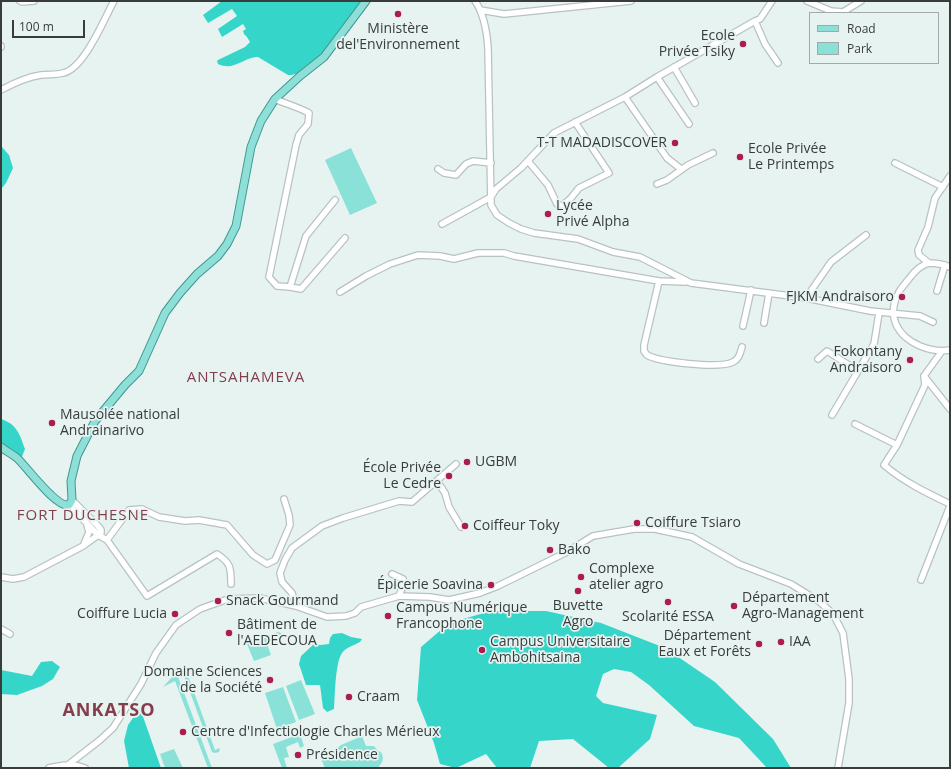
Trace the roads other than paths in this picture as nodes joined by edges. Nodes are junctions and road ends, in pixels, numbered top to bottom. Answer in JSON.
{"nodes":[{"id":1,"x":20,"y":1,"type":"edge"},
{"id":2,"x":34,"y":1,"type":"edge"},
{"id":3,"x":114,"y":1,"type":"edge"},
{"id":4,"x":366,"y":1,"type":"edge"},
{"id":5,"x":474,"y":1,"type":"edge"},
{"id":6,"x":631,"y":1,"type":"edge"},
{"id":7,"x":772,"y":1,"type":"edge"},
{"id":8,"x":807,"y":1,"type":"edge"},
{"id":9,"x":862,"y":1,"type":"edge"},
{"id":10,"x":480,"y":10,"type":"junction"},
{"id":11,"x":755,"y":21,"type":"junction"},
{"id":12,"x":778,"y":63,"type":"dead end"},
{"id":13,"x":674,"y":67,"type":"junction"},
{"id":14,"x":657,"y":77,"type":"junction"},
{"id":15,"x":1,"y":90,"type":"edge"},
{"id":16,"x":625,"y":96,"type":"junction"},
{"id":17,"x":275,"y":99,"type":"junction"},
{"id":18,"x":695,"y":104,"type":"dead end"},
{"id":19,"x":575,"y":122,"type":"junction"},
{"id":20,"x":689,"y":124,"type":"dead end"},
{"id":21,"x":713,"y":153,"type":"dead end"},
{"id":22,"x":528,"y":161,"type":"junction"},
{"id":23,"x":491,"y":163,"type":"junction"},
{"id":24,"x":895,"y":163,"type":"dead end"},
{"id":25,"x":438,"y":169,"type":"dead end"},
{"id":26,"x":681,"y":169,"type":"junction"},
{"id":27,"x":950,"y":176,"type":"edge"},
{"id":28,"x":657,"y":184,"type":"dead end"},
{"id":29,"x":943,"y":186,"type":"junction"},
{"id":30,"x":491,"y":197,"type":"junction"},
{"id":31,"x":335,"y":200,"type":"dead end"},
{"id":32,"x":442,"y":224,"type":"dead end"},
{"id":33,"x":866,"y":235,"type":"dead end"},
{"id":34,"x":345,"y":238,"type":"dead end"},
{"id":35,"x":929,"y":263,"type":"junction"},
{"id":36,"x":948,"y":266,"type":"edge"},
{"id":37,"x":658,"y":281,"type":"junction"},
{"id":38,"x":690,"y":282,"type":"junction"},
{"id":39,"x":290,"y":287,"type":"junction"},
{"id":40,"x":751,"y":290,"type":"junction"},
{"id":41,"x":937,"y":291,"type":"dead end"},
{"id":42,"x":340,"y":292,"type":"dead end"},
{"id":43,"x":769,"y":293,"type":"junction"},
{"id":44,"x":806,"y":298,"type":"junction"},
{"id":45,"x":879,"y":313,"type":"junction"},
{"id":46,"x":893,"y":314,"type":"junction"},
{"id":47,"x":933,"y":322,"type":"dead end"},
{"id":48,"x":764,"y":323,"type":"dead end"},
{"id":49,"x":743,"y":326,"type":"dead end"},
{"id":50,"x":742,"y":347,"type":"dead end"},
{"id":51,"x":950,"y":350,"type":"edge"},
{"id":52,"x":942,"y":351,"type":"junction"},
{"id":53,"x":818,"y":359,"type":"dead end"},
{"id":54,"x":858,"y":371,"type":"junction"},
{"id":55,"x":924,"y":376,"type":"junction"},
{"id":56,"x":950,"y":409,"type":"edge"},
{"id":57,"x":832,"y":414,"type":"dead end"},
{"id":58,"x":856,"y":424,"type":"dead end"},
{"id":59,"x":897,"y":445,"type":"junction"},
{"id":60,"x":1,"y":447,"type":"edge"},
{"id":61,"x":456,"y":464,"type":"dead end"},
{"id":62,"x":437,"y":481,"type":"junction"},
{"id":63,"x":284,"y":499,"type":"dead end"},
{"id":64,"x":70,"y":503,"type":"junction"},
{"id":65,"x":950,"y":505,"type":"edge"},
{"id":66,"x":87,"y":524,"type":"junction"},
{"id":67,"x":461,"y":527,"type":"dead end"},
{"id":68,"x":98,"y":535,"type":"junction"},
{"id":69,"x":107,"y":540,"type":"junction"},
{"id":70,"x":83,"y":546,"type":"junction"},
{"id":71,"x":392,"y":574,"type":"dead end"},
{"id":72,"x":1,"y":577,"type":"edge"},
{"id":73,"x":921,"y":580,"type":"dead end"},
{"id":74,"x":231,"y":584,"type":"dead end"},
{"id":75,"x":399,"y":596,"type":"junction"},
{"id":76,"x":296,"y":606,"type":"junction"},
{"id":77,"x":1,"y":629,"type":"edge"},
{"id":78,"x":10,"y":634,"type":"dead end"},
{"id":79,"x":68,"y":767,"type":"edge"},
{"id":80,"x":83,"y":767,"type":"edge"},
{"id":81,"x":49,"y":768,"type":"edge"},
{"id":82,"x":838,"y":768,"type":"edge"}],
"edges":[{"from":1,"to":2,"type":"street"},
{"from":3,"to":15,"type":"street"},
{"from":4,"to":17,"type":"main road"},
{"from":5,"to":10,"type":"street"},
{"from":6,"to":10,"type":"street"},
{"from":7,"to":11,"type":"street"},
{"from":8,"to":9,"type":"street"},
{"from":10,"to":23,"type":"street"},
{"from":11,"to":12,"type":"street"},
{"from":11,"to":13,"type":"street"},
{"from":13,"to":14,"type":"street"},
{"from":13,"to":18,"type":"street"},
{"from":14,"to":16,"type":"street"},
{"from":14,"to":20,"type":"street"},
{"from":16,"to":19,"type":"street"},
{"from":16,"to":26,"type":"street"},
{"from":17,"to":39,"type":"street"},
{"from":17,"to":64,"type":"main road"},
{"from":19,"to":22,"type":"street"},
{"from":19,"to":22,"type":"street"},
{"from":21,"to":26,"type":"street"},
{"from":22,"to":30,"type":"street"},
{"from":23,"to":25,"type":"street"},
{"from":23,"to":30,"type":"street"},
{"from":24,"to":29,"type":"street"},
{"from":26,"to":28,"type":"street"},
{"from":27,"to":29,"type":"street"},
{"from":29,"to":35,"type":"street"},
{"from":30,"to":32,"type":"street"},
{"from":30,"to":38,"type":"street"},
{"from":31,"to":39,"type":"street"},
{"from":33,"to":44,"type":"street"},
{"from":34,"to":39,"type":"street"},
{"from":35,"to":36,"type":"street"},
{"from":35,"to":46,"type":"street"},
{"from":36,"to":41,"type":"street"},
{"from":37,"to":38,"type":"street"},
{"from":37,"to":42,"type":"street"},
{"from":37,"to":50,"type":"street"},
{"from":38,"to":40,"type":"street"},
{"from":40,"to":43,"type":"street"},
{"from":40,"to":49,"type":"street"},
{"from":43,"to":44,"type":"street"},
{"from":43,"to":48,"type":"street"},
{"from":44,"to":45,"type":"street"},
{"from":45,"to":46,"type":"street"},
{"from":45,"to":54,"type":"street"},
{"from":46,"to":47,"type":"street"},
{"from":46,"to":52,"type":"street"},
{"from":51,"to":52,"type":"street"},
{"from":52,"to":55,"type":"street"},
{"from":53,"to":54,"type":"street"},
{"from":54,"to":57,"type":"street"},
{"from":55,"to":56,"type":"street"},
{"from":55,"to":59,"type":"street"},
{"from":58,"to":59,"type":"street"},
{"from":59,"to":65,"type":"street"},
{"from":60,"to":64,"type":"main road"},
{"from":61,"to":62,"type":"street"},
{"from":62,"to":67,"type":"street"},
{"from":62,"to":76,"type":"street"},
{"from":63,"to":69,"type":"street"},
{"from":64,"to":66,"type":"street"},
{"from":64,"to":68,"type":"street"},
{"from":65,"to":73,"type":"street"},
{"from":66,"to":68,"type":"street"},
{"from":66,"to":70,"type":"street"},
{"from":68,"to":69,"type":"street"},
{"from":68,"to":70,"type":"street"},
{"from":69,"to":74,"type":"street"},
{"from":70,"to":72,"type":"street"},
{"from":71,"to":75,"type":"street"},
{"from":75,"to":76,"type":"street"},
{"from":75,"to":82,"type":"street"},
{"from":76,"to":79,"type":"street"},
{"from":77,"to":78,"type":"street"},
{"from":79,"to":80,"type":"street"},
{"from":79,"to":81,"type":"street"}]}
